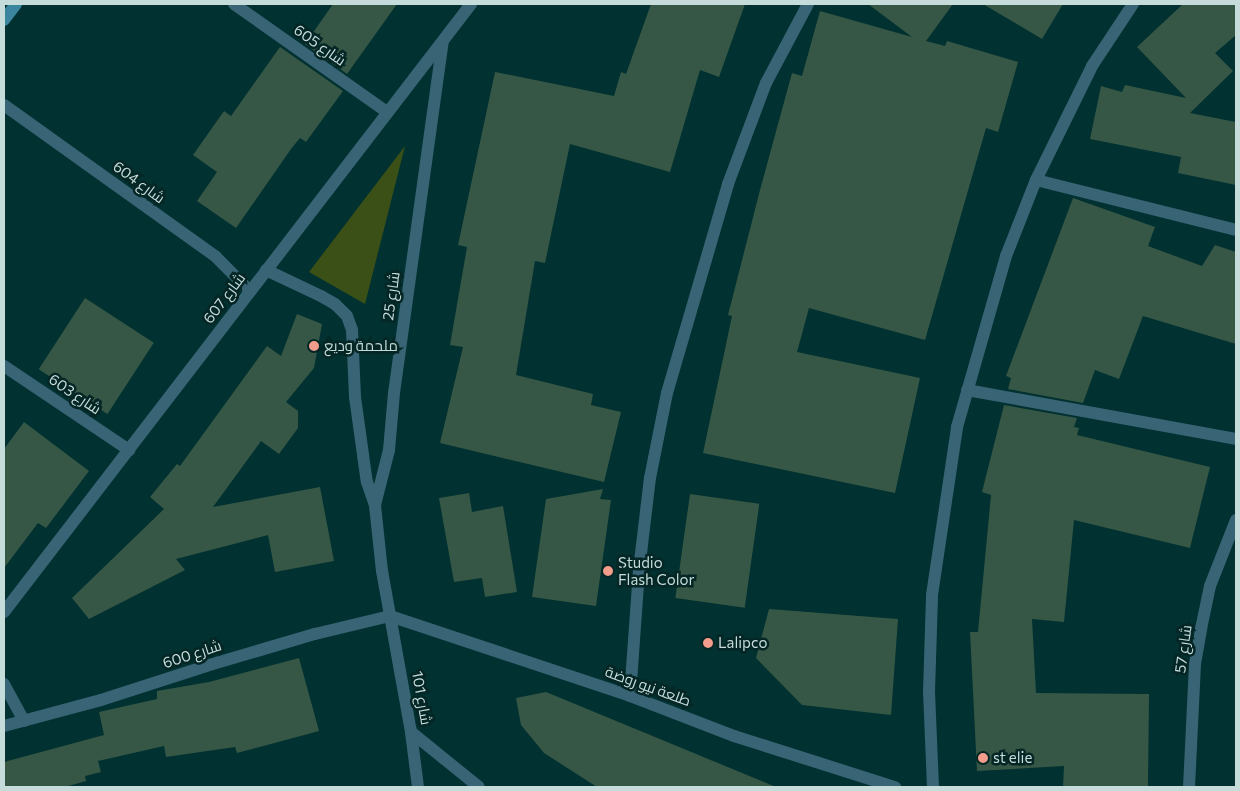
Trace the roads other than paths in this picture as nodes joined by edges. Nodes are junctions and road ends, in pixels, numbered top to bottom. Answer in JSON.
{"nodes":[{"id":1,"x":16,"y":4,"type":"edge"},
{"id":2,"x":234,"y":4,"type":"edge"},
{"id":3,"x":471,"y":4,"type":"edge"},
{"id":4,"x":808,"y":4,"type":"edge"},
{"id":5,"x":1133,"y":4,"type":"edge"},
{"id":6,"x":4,"y":20,"type":"edge"},
{"id":7,"x":443,"y":39,"type":"junction"},
{"id":8,"x":4,"y":105,"type":"edge"},
{"id":9,"x":387,"y":112,"type":"junction"},
{"id":10,"x":1036,"y":180,"type":"junction"},
{"id":11,"x":1236,"y":230,"type":"edge"},
{"id":12,"x":266,"y":270,"type":"junction"},
{"id":13,"x":250,"y":291,"type":"junction"},
{"id":14,"x":4,"y":366,"type":"edge"},
{"id":15,"x":967,"y":390,"type":"junction"},
{"id":16,"x":1236,"y":439,"type":"edge"},
{"id":17,"x":129,"y":450,"type":"junction"},
{"id":18,"x":375,"y":505,"type":"junction"},
{"id":19,"x":1236,"y":520,"type":"edge"},
{"id":20,"x":4,"y":612,"type":"edge"},
{"id":21,"x":390,"y":616,"type":"junction"},
{"id":22,"x":4,"y":684,"type":"edge"},
{"id":23,"x":630,"y":696,"type":"junction"},
{"id":24,"x":24,"y":721,"type":"junction"},
{"id":25,"x":4,"y":726,"type":"edge"},
{"id":26,"x":411,"y":732,"type":"junction"},
{"id":27,"x":418,"y":787,"type":"edge"},
{"id":28,"x":479,"y":787,"type":"edge"},
{"id":29,"x":894,"y":787,"type":"edge"},
{"id":30,"x":933,"y":787,"type":"edge"},
{"id":31,"x":1189,"y":787,"type":"edge"}],
"edges":[{"from":1,"to":6,"type":"main road"},
{"from":2,"to":9,"type":"street","name":"شارع 605"},
{"from":3,"to":7,"type":"street","name":"شارع 607"},
{"from":4,"to":23,"type":"street"},
{"from":5,"to":10,"type":"street"},
{"from":7,"to":9,"type":"street","name":"شارع 607"},
{"from":7,"to":18,"type":"street","name":"شارع 25"},
{"from":8,"to":13,"type":"street","name":"شارع 604"},
{"from":9,"to":12,"type":"street","name":"شارع 607"},
{"from":10,"to":11,"type":"street"},
{"from":10,"to":15,"type":"street"},
{"from":12,"to":13,"type":"street","name":"شارع 607"},
{"from":12,"to":18,"type":"street"},
{"from":13,"to":17,"type":"street","name":"شارع 607"},
{"from":14,"to":17,"type":"street","name":"شارع 603"},
{"from":15,"to":16,"type":"street"},
{"from":15,"to":30,"type":"street"},
{"from":17,"to":20,"type":"street","name":"شارع 607"},
{"from":18,"to":21,"type":"street","name":"شارع 25"},
{"from":19,"to":31,"type":"street","name":"شارع 57"},
{"from":21,"to":23,"type":"street","name":"طلعة نيو روضة"},
{"from":21,"to":24,"type":"street","name":"شارع 600"},
{"from":21,"to":26,"type":"street","name":"شارع 101"},
{"from":22,"to":24,"type":"street"},
{"from":23,"to":29,"type":"street","name":"طلعة نيو روضة"},
{"from":24,"to":25,"type":"street","name":"شارع 600"},
{"from":26,"to":27,"type":"street","name":"شارع 101"},
{"from":26,"to":28,"type":"street"}]}
